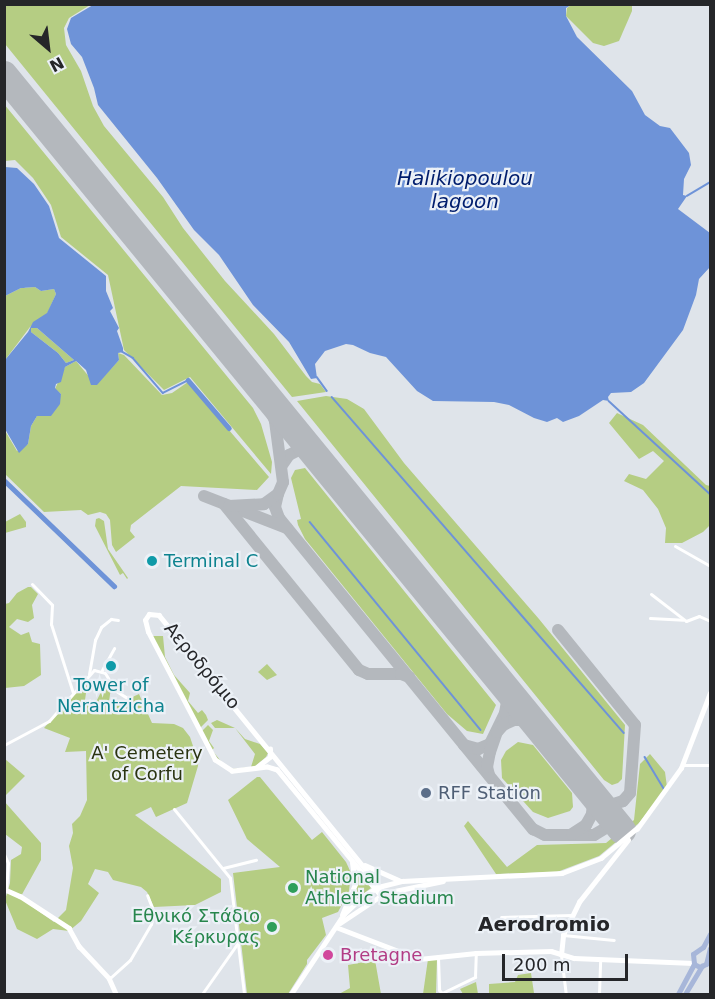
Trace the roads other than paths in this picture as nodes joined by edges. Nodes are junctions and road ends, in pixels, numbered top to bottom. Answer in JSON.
{"nodes":[{"id":1,"x":675,"y":546,"type":"dead end"},
{"id":2,"x":711,"y":566,"type":"edge"},
{"id":3,"x":32,"y":584,"type":"dead end"},
{"id":4,"x":651,"y":594,"type":"dead end"},
{"id":5,"x":650,"y":618,"type":"dead end"},
{"id":6,"x":118,"y":620,"type":"dead end"},
{"id":7,"x":685,"y":620,"type":"junction"},
{"id":8,"x":711,"y":621,"type":"edge"},
{"id":9,"x":114,"y":648,"type":"dead end"},
{"id":10,"x":102,"y":670,"type":"junction"},
{"id":11,"x":88,"y":674,"type":"junction"},
{"id":12,"x":73,"y":693,"type":"junction"},
{"id":13,"x":711,"y":693,"type":"edge"},
{"id":14,"x":128,"y":698,"type":"dead end"},
{"id":15,"x":4,"y":745,"type":"edge"},
{"id":16,"x":270,"y":750,"type":"junction"},
{"id":17,"x":683,"y":765,"type":"junction"},
{"id":18,"x":711,"y":765,"type":"edge"},
{"id":19,"x":254,"y":769,"type":"junction"},
{"id":20,"x":313,"y":808,"type":"junction"},
{"id":21,"x":174,"y":810,"type":"dead end"},
{"id":22,"x":637,"y":828,"type":"junction"},
{"id":23,"x":4,"y":854,"type":"edge"},
{"id":24,"x":350,"y":858,"type":"junction"},
{"id":25,"x":613,"y":858,"type":"junction"},
{"id":26,"x":256,"y":860,"type":"dead end"},
{"id":27,"x":361,"y":862,"type":"junction"},
{"id":28,"x":595,"y":867,"type":"junction"},
{"id":29,"x":224,"y":868,"type":"junction"},
{"id":30,"x":453,"y":879,"type":"junction"},
{"id":31,"x":402,"y":881,"type":"junction"},
{"id":32,"x":377,"y":888,"type":"junction"},
{"id":33,"x":5,"y":889,"type":"edge"},
{"id":34,"x":382,"y":894,"type":"junction"},
{"id":35,"x":147,"y":895,"type":"dead end"},
{"id":36,"x":572,"y":915,"type":"junction"},
{"id":37,"x":501,"y":916,"type":"dead end"},
{"id":38,"x":341,"y":918,"type":"junction"},
{"id":39,"x":337,"y":926,"type":"junction"},
{"id":40,"x":344,"y":932,"type":"junction"},
{"id":41,"x":711,"y":934,"type":"edge"},
{"id":42,"x":563,"y":935,"type":"junction"},
{"id":43,"x":614,"y":940,"type":"dead end"},
{"id":44,"x":326,"y":941,"type":"junction"},
{"id":45,"x":238,"y":942,"type":"junction"},
{"id":46,"x":697,"y":951,"type":"junction"},
{"id":47,"x":476,"y":953,"type":"junction"},
{"id":48,"x":561,"y":955,"type":"junction"},
{"id":49,"x":709,"y":955,"type":"edge"},
{"id":50,"x":438,"y":957,"type":"junction"},
{"id":51,"x":600,"y":959,"type":"junction"},
{"id":52,"x":693,"y":961,"type":"junction"},
{"id":53,"x":703,"y":966,"type":"junction"},
{"id":54,"x":711,"y":966,"type":"edge"},
{"id":55,"x":109,"y":978,"type":"junction"},
{"id":56,"x":116,"y":994,"type":"edge"},
{"id":57,"x":202,"y":994,"type":"edge"},
{"id":58,"x":244,"y":994,"type":"edge"},
{"id":59,"x":291,"y":994,"type":"edge"},
{"id":60,"x":566,"y":994,"type":"edge"},
{"id":61,"x":599,"y":994,"type":"edge"},
{"id":62,"x":678,"y":994,"type":"edge"},
{"id":63,"x":685,"y":994,"type":"edge"}],
"edges":[{"from":1,"to":2,"type":"street"},
{"from":3,"to":12,"type":"street"},
{"from":4,"to":7,"type":"street"},
{"from":5,"to":7,"type":"street"},
{"from":6,"to":11,"type":"street"},
{"from":7,"to":8,"type":"street"},
{"from":9,"to":10,"type":"street"},
{"from":10,"to":11,"type":"street"},
{"from":10,"to":14,"type":"street"},
{"from":11,"to":12,"type":"street"},
{"from":12,"to":15,"type":"street"},
{"from":13,"to":17,"type":"main road"},
{"from":16,"to":19,"type":"main road"},
{"from":16,"to":19,"type":"main road","name":"Αεροδρόμιο"},
{"from":16,"to":20,"type":"main road","name":"Αεροδρόμιο"},
{"from":17,"to":18,"type":"street"},
{"from":17,"to":22,"type":"main road"},
{"from":19,"to":20,"type":"main road","name":"Αεροδρόμιο"},
{"from":20,"to":24,"type":"main road","name":"Αεροδρόμιο"},
{"from":20,"to":27,"type":"main road","name":"Αεροδρόμιο"},
{"from":21,"to":29,"type":"street"},
{"from":22,"to":25,"type":"main road"},
{"from":22,"to":28,"type":"main road"},
{"from":23,"to":33,"type":"street"},
{"from":24,"to":32,"type":"main road","name":"Αεροδρόμιο"},
{"from":24,"to":38,"type":"main road"},
{"from":25,"to":28,"type":"main road"},
{"from":25,"to":28,"type":"main road"},
{"from":26,"to":29,"type":"street"},
{"from":27,"to":31,"type":"main road"},
{"from":27,"to":32,"type":"main road","name":"Αεροδρόμιο"},
{"from":28,"to":30,"type":"main road"},
{"from":28,"to":36,"type":"main road"},
{"from":29,"to":45,"type":"street"},
{"from":30,"to":31,"type":"main road"},
{"from":30,"to":34,"type":"main road"},
{"from":31,"to":32,"type":"main road"},
{"from":32,"to":34,"type":"main road"},
{"from":32,"to":38,"type":"main road"},
{"from":33,"to":55,"type":"main road"},
{"from":34,"to":39,"type":"main road"},
{"from":35,"to":55,"type":"street"},
{"from":36,"to":37,"type":"street"},
{"from":36,"to":42,"type":"main road"},
{"from":38,"to":39,"type":"main road"},
{"from":39,"to":40,"type":"main road"},
{"from":39,"to":44,"type":"main road"},
{"from":40,"to":44,"type":"main road"},
{"from":40,"to":50,"type":"main road"},
{"from":41,"to":46,"type":"main road"},
{"from":42,"to":43,"type":"street"},
{"from":42,"to":48,"type":"main road"},
{"from":44,"to":59,"type":"main road"},
{"from":45,"to":57,"type":"street"},
{"from":45,"to":58,"type":"street"},
{"from":46,"to":49,"type":"main road"},
{"from":46,"to":52,"type":"main road"},
{"from":47,"to":48,"type":"main road"},
{"from":47,"to":50,"type":"main road"},
{"from":47,"to":50,"type":"street"},
{"from":48,"to":51,"type":"main road"},
{"from":48,"to":60,"type":"street"},
{"from":49,"to":53,"type":"main road"},
{"from":51,"to":52,"type":"main road"},
{"from":51,"to":61,"type":"street"},
{"from":52,"to":53,"type":"main road"},
{"from":52,"to":62,"type":"main road"},
{"from":53,"to":54,"type":"main road"},
{"from":53,"to":63,"type":"main road"},
{"from":55,"to":56,"type":"main road"}]}
